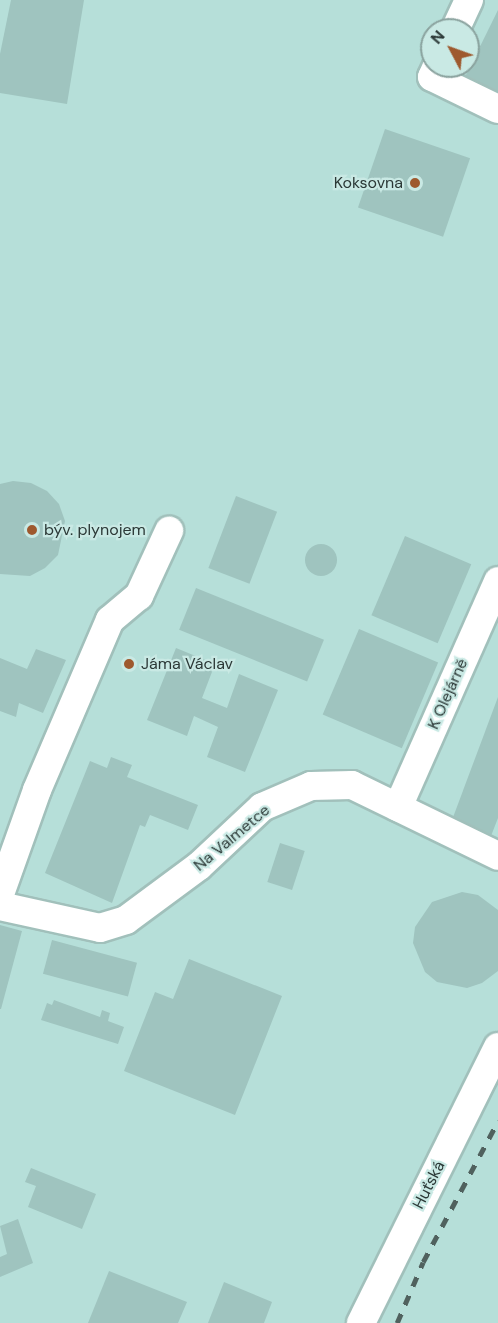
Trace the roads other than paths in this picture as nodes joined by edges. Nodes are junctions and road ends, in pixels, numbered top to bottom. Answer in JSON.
{"nodes":[{"id":1,"x":469,"y":0,"type":"edge"},
{"id":2,"x":460,"y":18,"type":"edge"},
{"id":3,"x":434,"y":78,"type":"edge"},
{"id":4,"x":498,"y":109,"type":"edge"},
{"id":5,"x":170,"y":531,"type":"dead end"},
{"id":6,"x":498,"y":581,"type":"edge"},
{"id":7,"x":398,"y":807,"type":"junction"},
{"id":8,"x":498,"y":856,"type":"edge"},
{"id":9,"x":0,"y":894,"type":"edge"},
{"id":10,"x":0,"y":906,"type":"edge"},
{"id":11,"x":498,"y":1047,"type":"edge"},
{"id":12,"x":361,"y":1323,"type":"edge"}],
"edges":[{"from":1,"to":2,"type":"street"},
{"from":3,"to":4,"type":"street"},
{"from":5,"to":9,"type":"street"},
{"from":6,"to":7,"type":"street","name":"K Olejárně"},
{"from":7,"to":8,"type":"street","name":"Na Valmetce"},
{"from":7,"to":10,"type":"street","name":"Na Valmetce"},
{"from":11,"to":12,"type":"street","name":"Huťská"}]}
